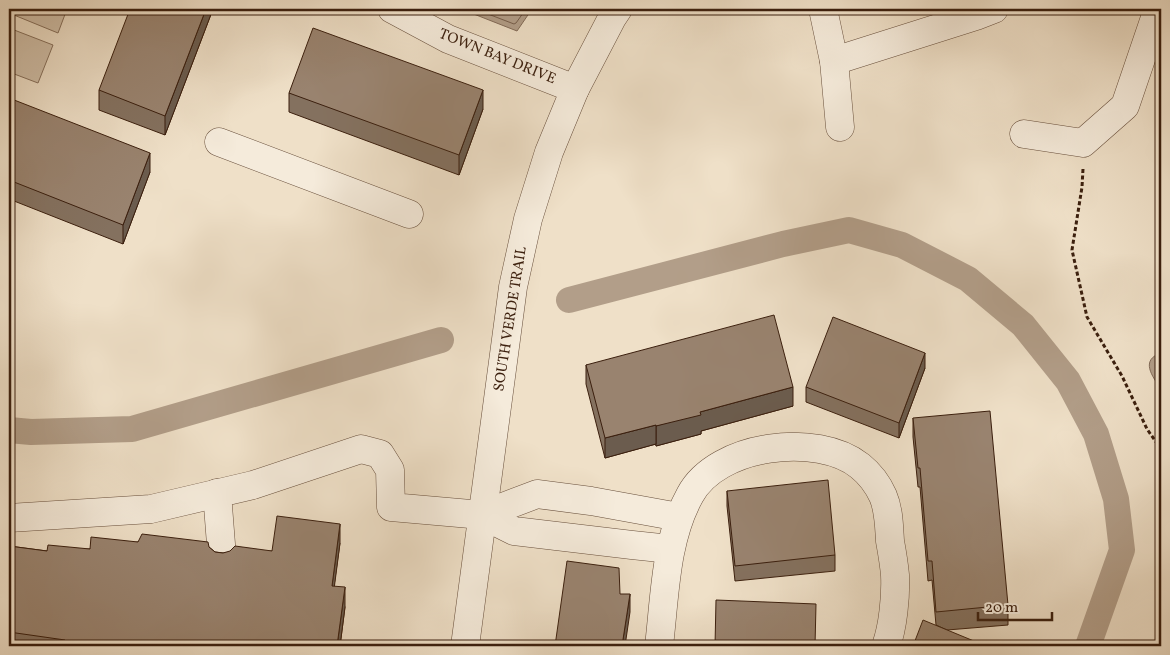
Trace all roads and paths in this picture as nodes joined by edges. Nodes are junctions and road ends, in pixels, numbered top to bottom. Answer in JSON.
{"nodes":[{"id":1,"x":392,"y":9,"type":"edge"},
{"id":2,"x":618,"y":9,"type":"edge"},
{"id":3,"x":822,"y":9,"type":"edge"},
{"id":4,"x":994,"y":9,"type":"edge"},
{"id":5,"x":1158,"y":9,"type":"edge"},
{"id":6,"x":834,"y":61,"type":"junction"},
{"id":7,"x":576,"y":89,"type":"junction"},
{"id":8,"x":840,"y":127,"type":"dead end"},
{"id":9,"x":1024,"y":134,"type":"dead end"},
{"id":10,"x":219,"y":142,"type":"dead end"},
{"id":11,"x":1083,"y":143,"type":"junction"},
{"id":12,"x":409,"y":214,"type":"dead end"},
{"id":13,"x":1161,"y":449,"type":"edge"},
{"id":14,"x":218,"y":493,"type":"junction"},
{"id":15,"x":482,"y":515,"type":"junction"},
{"id":16,"x":679,"y":517,"type":"junction"},
{"id":17,"x":9,"y":518,"type":"edge"},
{"id":18,"x":670,"y":549,"type":"junction"},
{"id":19,"x":222,"y":557,"type":"edge"},
{"id":20,"x":465,"y":646,"type":"edge"},
{"id":21,"x":659,"y":646,"type":"edge"},
{"id":22,"x":886,"y":646,"type":"edge"}],
"edges":[{"from":1,"to":7,"type":"street","name":"TOWN BAY DRIVE"},
{"from":2,"to":7,"type":"street","name":"SOUTH VERDE TRAIL"},
{"from":3,"to":6,"type":"street"},
{"from":4,"to":6,"type":"street"},
{"from":5,"to":11,"type":"street"},
{"from":6,"to":8,"type":"street"},
{"from":7,"to":15,"type":"street","name":"SOUTH VERDE TRAIL"},
{"from":9,"to":11,"type":"street"},
{"from":10,"to":12,"type":"street"},
{"from":11,"to":13,"type":"path"},
{"from":14,"to":15,"type":"street"},
{"from":14,"to":17,"type":"street"},
{"from":14,"to":19,"type":"street"},
{"from":15,"to":16,"type":"street"},
{"from":15,"to":18,"type":"street"},
{"from":15,"to":20,"type":"street","name":"SOUTH VERDE TRAIL"},
{"from":16,"to":18,"type":"street"},
{"from":16,"to":22,"type":"street"},
{"from":18,"to":21,"type":"street"}]}
